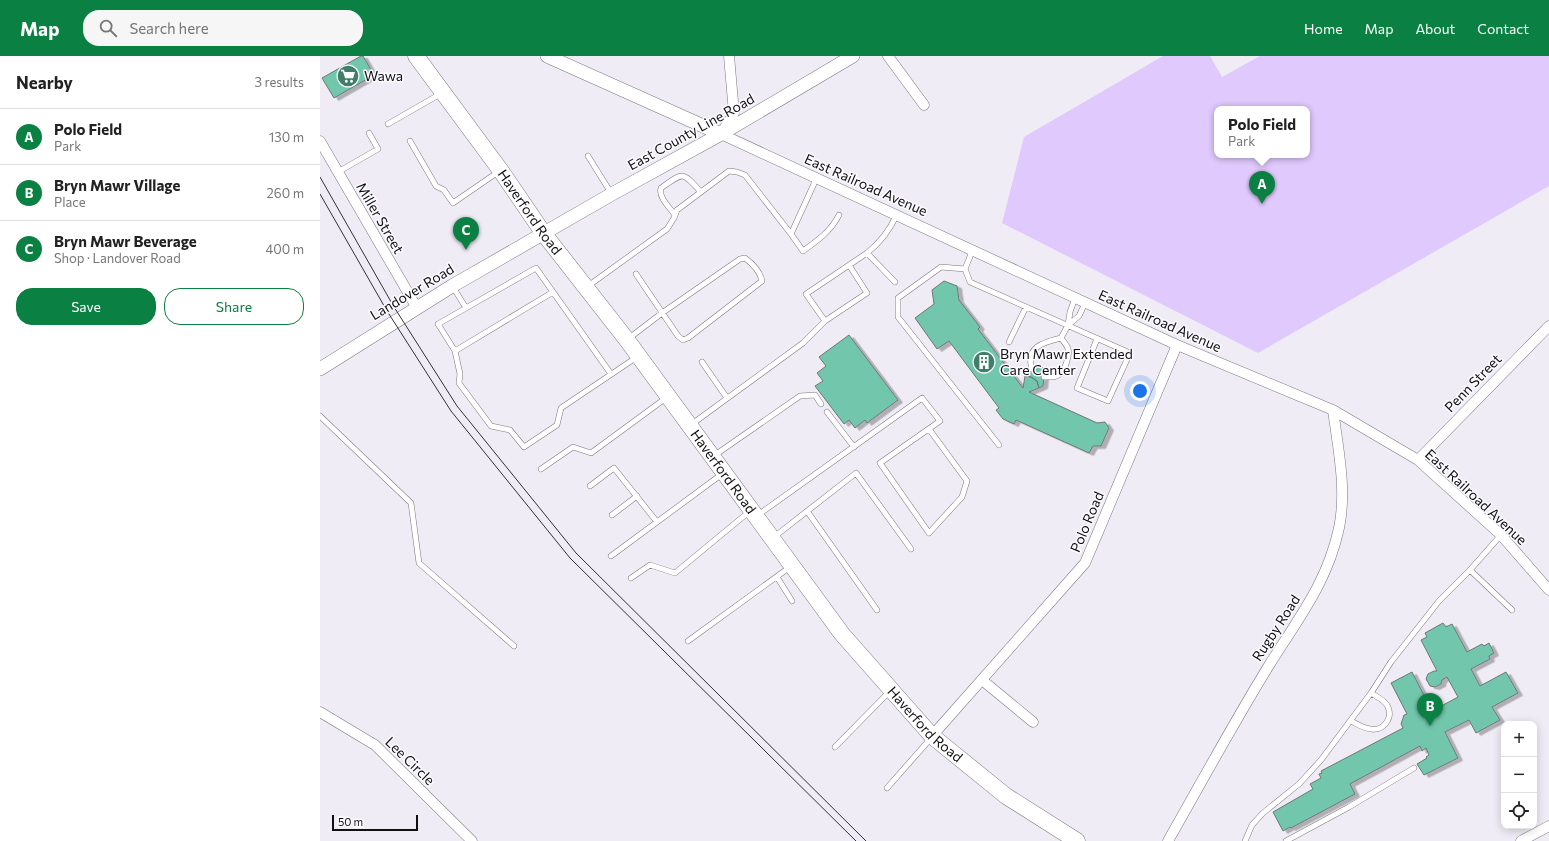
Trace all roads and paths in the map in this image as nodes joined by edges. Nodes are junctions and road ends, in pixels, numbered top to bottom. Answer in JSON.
{"nodes":[{"id":1,"x":416,"y":56,"type":"edge"},
{"id":2,"x":547,"y":56,"type":"edge"},
{"id":3,"x":729,"y":56,"type":"edge"},
{"id":4,"x":853,"y":56,"type":"edge"},
{"id":5,"x":888,"y":56,"type":"edge"},
{"id":6,"x":442,"y":92,"type":"junction"},
{"id":7,"x":924,"y":104,"type":"dead end"},
{"id":8,"x":388,"y":124,"type":"dead end"},
{"id":9,"x":370,"y":133,"type":"dead end"},
{"id":10,"x":721,"y":134,"type":"junction"},
{"id":11,"x":320,"y":141,"type":"edge"},
{"id":12,"x":410,"y":141,"type":"dead end"},
{"id":13,"x":588,"y":156,"type":"dead end"},
{"id":14,"x":501,"y":171,"type":"junction"},
{"id":15,"x":338,"y":172,"type":"junction"},
{"id":16,"x":816,"y":178,"type":"junction"},
{"id":17,"x":701,"y":192,"type":"junction"},
{"id":18,"x":612,"y":194,"type":"junction"},
{"id":19,"x":897,"y":214,"type":"junction"},
{"id":20,"x":676,"y":215,"type":"junction"},
{"id":21,"x":839,"y":215,"type":"dead end"},
{"id":22,"x":544,"y":234,"type":"junction"},
{"id":23,"x":790,"y":234,"type":"junction"},
{"id":24,"x":973,"y":249,"type":"junction"},
{"id":25,"x":867,"y":253,"type":"junction"},
{"id":26,"x":849,"y":265,"type":"junction"},
{"id":27,"x":965,"y":269,"type":"junction"},
{"id":28,"x":636,"y":274,"type":"dead end"},
{"id":29,"x":896,"y":282,"type":"dead end"},
{"id":30,"x":452,"y":286,"type":"junction"},
{"id":31,"x":587,"y":287,"type":"junction"},
{"id":32,"x":553,"y":292,"type":"junction"},
{"id":33,"x":1076,"y":298,"type":"junction"},
{"id":34,"x":1085,"y":303,"type":"junction"},
{"id":35,"x":1026,"y":307,"type":"junction"},
{"id":36,"x":417,"y":308,"type":"junction"},
{"id":37,"x":466,"y":308,"type":"junction"},
{"id":38,"x":662,"y":313,"type":"junction"},
{"id":39,"x":825,"y":321,"type":"junction"},
{"id":40,"x":1068,"y":325,"type":"junction"},
{"id":41,"x":1549,"y":326,"type":"edge"},
{"id":42,"x":1061,"y":338,"type":"junction"},
{"id":43,"x":1097,"y":339,"type":"junction"},
{"id":44,"x":627,"y":340,"type":"junction"},
{"id":45,"x":1010,"y":342,"type":"dead end"},
{"id":46,"x":1177,"y":345,"type":"junction"},
{"id":47,"x":455,"y":351,"type":"junction"},
{"id":48,"x":638,"y":356,"type":"junction"},
{"id":49,"x":702,"y":362,"type":"dead end"},
{"id":50,"x":320,"y":369,"type":"edge"},
{"id":51,"x":1032,"y":369,"type":"dead end"},
{"id":52,"x":611,"y":374,"type":"junction"},
{"id":53,"x":1044,"y":377,"type":"dead end"},
{"id":54,"x":668,"y":396,"type":"junction"},
{"id":55,"x":727,"y":398,"type":"junction"},
{"id":56,"x":821,"y":404,"type":"dead end"},
{"id":57,"x":1333,"y":410,"type":"junction"},
{"id":58,"x":828,"y":412,"type":"dead end"},
{"id":59,"x":320,"y":416,"type":"edge"},
{"id":60,"x":690,"y":426,"type":"junction"},
{"id":61,"x":929,"y":429,"type":"junction"},
{"id":62,"x":999,"y":445,"type":"dead end"},
{"id":63,"x":854,"y":447,"type":"junction"},
{"id":64,"x":713,"y":456,"type":"junction"},
{"id":65,"x":1418,"y":460,"type":"junction"},
{"id":66,"x":541,"y":469,"type":"dead end"},
{"id":67,"x":724,"y":472,"type":"junction"},
{"id":68,"x":590,"y":486,"type":"dead end"},
{"id":69,"x":637,"y":496,"type":"junction"},
{"id":70,"x":807,"y":511,"type":"junction"},
{"id":71,"x":755,"y":513,"type":"junction"},
{"id":72,"x":612,"y":515,"type":"dead end"},
{"id":73,"x":657,"y":522,"type":"junction"},
{"id":74,"x":1501,"y":535,"type":"junction"},
{"id":75,"x":773,"y":538,"type":"junction"},
{"id":76,"x":911,"y":549,"type":"dead end"},
{"id":77,"x":611,"y":556,"type":"dead end"},
{"id":78,"x":793,"y":565,"type":"junction"},
{"id":79,"x":1470,"y":570,"type":"junction"},
{"id":80,"x":776,"y":577,"type":"junction"},
{"id":81,"x":631,"y":578,"type":"dead end"},
{"id":82,"x":1549,"y":590,"type":"edge"},
{"id":83,"x":792,"y":601,"type":"dead end"},
{"id":84,"x":877,"y":610,"type":"dead end"},
{"id":85,"x":1512,"y":610,"type":"dead end"},
{"id":86,"x":688,"y":641,"type":"dead end"},
{"id":87,"x":514,"y":646,"type":"dead end"},
{"id":88,"x":982,"y":680,"type":"junction"},
{"id":89,"x":891,"y":689,"type":"junction"},
{"id":90,"x":1372,"y":693,"type":"junction"},
{"id":91,"x":320,"y":712,"type":"edge"},
{"id":92,"x":1350,"y":721,"type":"junction"},
{"id":93,"x":1033,"y":722,"type":"dead end"},
{"id":94,"x":932,"y":736,"type":"junction"},
{"id":95,"x":835,"y":747,"type":"dead end"},
{"id":96,"x":1414,"y":768,"type":"dead end"},
{"id":97,"x":886,"y":788,"type":"dead end"},
{"id":98,"x":1549,"y":826,"type":"edge"},
{"id":99,"x":472,"y":841,"type":"edge"},
{"id":100,"x":1077,"y":841,"type":"edge"},
{"id":101,"x":1168,"y":841,"type":"edge"},
{"id":102,"x":1245,"y":841,"type":"edge"},
{"id":103,"x":1286,"y":841,"type":"edge"},
{"id":104,"x":1521,"y":841,"type":"edge"}],
"edges":[{"from":1,"to":6,"type":"main road","name":"Haverford Road"},
{"from":2,"to":10,"type":"street"},
{"from":3,"to":10,"type":"street"},
{"from":4,"to":10,"type":"street","name":"East County Line Road"},
{"from":5,"to":7,"type":"street"},
{"from":6,"to":8,"type":"lane"},
{"from":6,"to":14,"type":"main road","name":"Haverford Road"},
{"from":9,"to":15,"type":"lane"},
{"from":10,"to":16,"type":"street","name":"East Railroad Avenue"},
{"from":10,"to":18,"type":"street","name":"East County Line Road"},
{"from":11,"to":15,"type":"street","name":"Miller Street"},
{"from":12,"to":14,"type":"lane"},
{"from":13,"to":18,"type":"lane"},
{"from":14,"to":22,"type":"main road","name":"Haverford Road"},
{"from":15,"to":36,"type":"street","name":"Miller Street"},
{"from":16,"to":19,"type":"street","name":"East Railroad Avenue"},
{"from":16,"to":23,"type":"lane"},
{"from":17,"to":20,"type":"lane"},
{"from":17,"to":20,"type":"lane"},
{"from":17,"to":23,"type":"lane"},
{"from":18,"to":22,"type":"street","name":"East County Line Road"},
{"from":19,"to":24,"type":"street","name":"East Railroad Avenue"},
{"from":19,"to":25,"type":"lane"},
{"from":20,"to":31,"type":"lane"},
{"from":21,"to":23,"type":"lane"},
{"from":22,"to":30,"type":"street","name":"Landover Road"},
{"from":22,"to":31,"type":"main road","name":"Haverford Road"},
{"from":24,"to":27,"type":"lane"},
{"from":24,"to":33,"type":"street","name":"East Railroad Avenue"},
{"from":25,"to":26,"type":"lane"},
{"from":25,"to":29,"type":"lane"},
{"from":26,"to":39,"type":"lane"},
{"from":26,"to":39,"type":"lane"},
{"from":27,"to":35,"type":"lane"},
{"from":27,"to":62,"type":"lane"},
{"from":28,"to":38,"type":"lane"},
{"from":30,"to":36,"type":"street","name":"Landover Road"},
{"from":30,"to":37,"type":"lane"},
{"from":31,"to":44,"type":"main road","name":"Haverford Road"},
{"from":32,"to":37,"type":"lane"},
{"from":32,"to":47,"type":"lane"},
{"from":32,"to":52,"type":"lane"},
{"from":33,"to":34,"type":"street","name":"East Railroad Avenue"},
{"from":33,"to":40,"type":"lane"},
{"from":34,"to":40,"type":"lane"},
{"from":34,"to":46,"type":"street","name":"East Railroad Avenue"},
{"from":35,"to":40,"type":"lane"},
{"from":35,"to":45,"type":"lane"},
{"from":36,"to":50,"type":"street","name":"Landover Road"},
{"from":37,"to":47,"type":"lane"},
{"from":38,"to":38,"type":"lane"},
{"from":38,"to":44,"type":"lane"},
{"from":39,"to":55,"type":"lane"},
{"from":40,"to":42,"type":"lane"},
{"from":40,"to":43,"type":"lane"},
{"from":41,"to":65,"type":"street","name":"Penn Street"},
{"from":42,"to":51,"type":"lane"},
{"from":42,"to":53,"type":"lane"},
{"from":43,"to":43,"type":"lane"},
{"from":44,"to":48,"type":"main road","name":"Haverford Road"},
{"from":46,"to":57,"type":"street","name":"East Railroad Avenue"},
{"from":46,"to":88,"type":"street","name":"Polo Road"},
{"from":47,"to":52,"type":"lane"},
{"from":48,"to":52,"type":"lane"},
{"from":48,"to":54,"type":"main road","name":"Haverford Road"},
{"from":49,"to":55,"type":"lane"},
{"from":54,"to":60,"type":"main road","name":"Haverford Road"},
{"from":54,"to":66,"type":"lane"},
{"from":55,"to":60,"type":"lane"},
{"from":56,"to":64,"type":"lane"},
{"from":57,"to":65,"type":"street","name":"East Railroad Avenue"},
{"from":57,"to":101,"type":"street","name":"Rugby Road"},
{"from":58,"to":63,"type":"lane"},
{"from":59,"to":87,"type":"lane"},
{"from":60,"to":64,"type":"main road","name":"Haverford Road"},
{"from":61,"to":61,"type":"lane"},
{"from":61,"to":63,"type":"lane"},
{"from":63,"to":71,"type":"lane"},
{"from":64,"to":67,"type":"main road","name":"Haverford Road"},
{"from":65,"to":74,"type":"street","name":"East Railroad Avenue"},
{"from":67,"to":71,"type":"main road","name":"Haverford Road"},
{"from":67,"to":73,"type":"lane"},
{"from":68,"to":69,"type":"lane"},
{"from":69,"to":72,"type":"lane"},
{"from":69,"to":73,"type":"lane"},
{"from":70,"to":75,"type":"lane"},
{"from":70,"to":76,"type":"lane"},
{"from":70,"to":84,"type":"lane"},
{"from":71,"to":75,"type":"main road","name":"Haverford Road"},
{"from":71,"to":81,"type":"lane"},
{"from":73,"to":77,"type":"lane"},
{"from":74,"to":79,"type":"lane"},
{"from":74,"to":82,"type":"street","name":"East Railroad Avenue"},
{"from":75,"to":78,"type":"main road","name":"Haverford Road"},
{"from":78,"to":80,"type":"lane"},
{"from":78,"to":89,"type":"main road","name":"Haverford Road"},
{"from":79,"to":85,"type":"lane"},
{"from":79,"to":90,"type":"lane"},
{"from":80,"to":83,"type":"lane"},
{"from":80,"to":86,"type":"lane"},
{"from":88,"to":93,"type":"street"},
{"from":88,"to":94,"type":"street","name":"Polo Road"},
{"from":89,"to":94,"type":"main road","name":"Haverford Road"},
{"from":89,"to":95,"type":"lane"},
{"from":90,"to":92,"type":"lane"},
{"from":90,"to":92,"type":"lane"},
{"from":91,"to":99,"type":"street","name":"Lee Circle"},
{"from":92,"to":102,"type":"lane"},
{"from":94,"to":97,"type":"lane"},
{"from":94,"to":100,"type":"main road","name":"Haverford Road"},
{"from":96,"to":103,"type":"lane"},
{"from":98,"to":104,"type":"street"}]}
